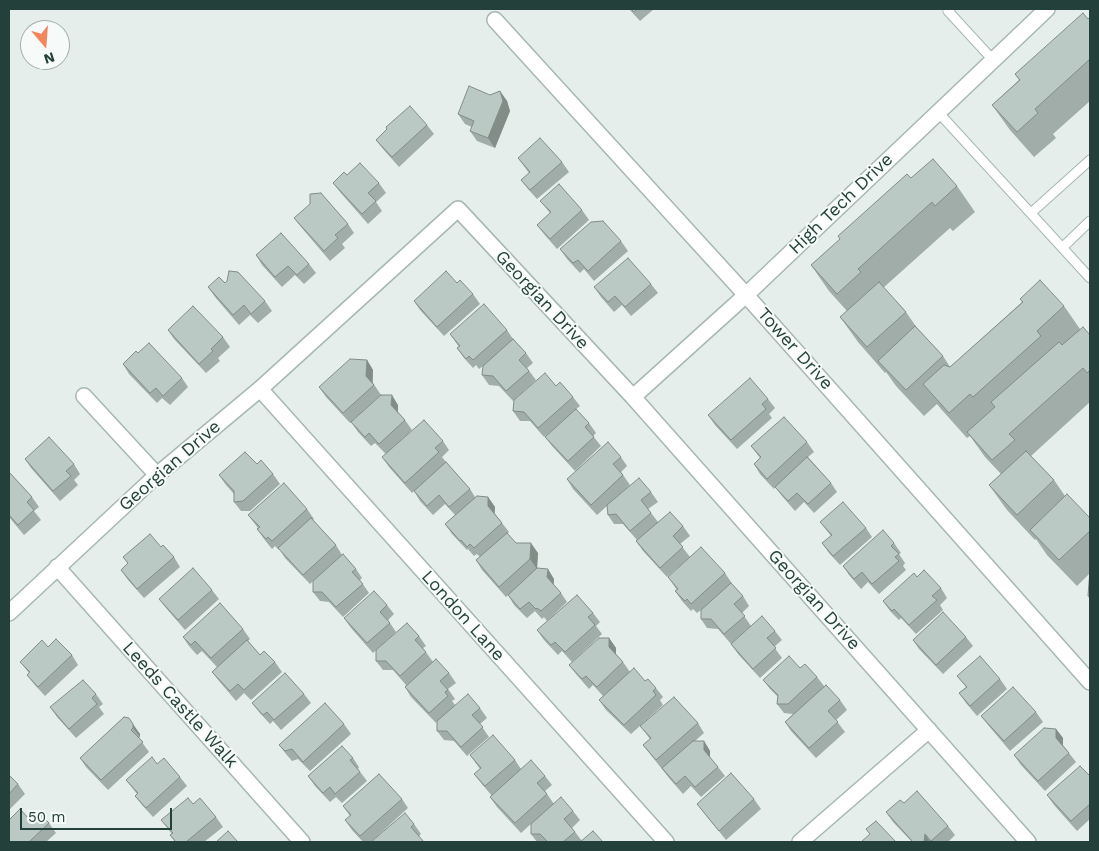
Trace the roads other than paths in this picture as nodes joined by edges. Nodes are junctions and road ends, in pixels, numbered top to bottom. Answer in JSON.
{"nodes":[{"id":1,"x":950,"y":9,"type":"edge"},
{"id":2,"x":1047,"y":9,"type":"edge"},
{"id":3,"x":495,"y":20,"type":"dead end"},
{"id":4,"x":993,"y":60,"type":"junction"},
{"id":5,"x":938,"y":112,"type":"junction"},
{"id":6,"x":1090,"y":160,"type":"edge"},
{"id":7,"x":1031,"y":213,"type":"junction"},
{"id":8,"x":1090,"y":222,"type":"edge"},
{"id":9,"x":1062,"y":247,"type":"junction"},
{"id":10,"x":1090,"y":278,"type":"edge"},
{"id":11,"x":746,"y":295,"type":"junction"},
{"id":12,"x":260,"y":389,"type":"junction"},
{"id":13,"x":84,"y":396,"type":"dead end"},
{"id":14,"x":633,"y":397,"type":"junction"},
{"id":15,"x":157,"y":475,"type":"junction"},
{"id":16,"x":57,"y":567,"type":"junction"},
{"id":17,"x":9,"y":613,"type":"edge"},
{"id":18,"x":1090,"y":682,"type":"edge"},
{"id":19,"x":929,"y":730,"type":"junction"},
{"id":20,"x":302,"y":842,"type":"edge"},
{"id":21,"x":666,"y":842,"type":"edge"},
{"id":22,"x":800,"y":842,"type":"edge"},
{"id":23,"x":1028,"y":842,"type":"edge"}],
"edges":[{"from":1,"to":4,"type":"lane"},
{"from":2,"to":4,"type":"street","name":"High Tech Drive"},
{"from":3,"to":11,"type":"street","name":"Tower Drive"},
{"from":4,"to":5,"type":"street","name":"High Tech Drive"},
{"from":5,"to":7,"type":"lane"},
{"from":5,"to":11,"type":"street","name":"High Tech Drive"},
{"from":6,"to":7,"type":"lane"},
{"from":7,"to":9,"type":"lane"},
{"from":8,"to":9,"type":"lane"},
{"from":9,"to":10,"type":"lane"},
{"from":11,"to":14,"type":"street","name":"High Tech Drive"},
{"from":11,"to":18,"type":"street","name":"Tower Drive"},
{"from":12,"to":14,"type":"street","name":"Georgian Drive"},
{"from":12,"to":15,"type":"street","name":"Georgian Drive"},
{"from":12,"to":21,"type":"street","name":"London Lane"},
{"from":13,"to":15,"type":"street"},
{"from":14,"to":19,"type":"street","name":"Georgian Drive"},
{"from":15,"to":16,"type":"street","name":"Georgian Drive"},
{"from":16,"to":17,"type":"street","name":"Georgian Drive"},
{"from":16,"to":20,"type":"street","name":"Leeds Castle Walk"},
{"from":19,"to":22,"type":"street"},
{"from":19,"to":23,"type":"street","name":"Georgian Drive"}]}
